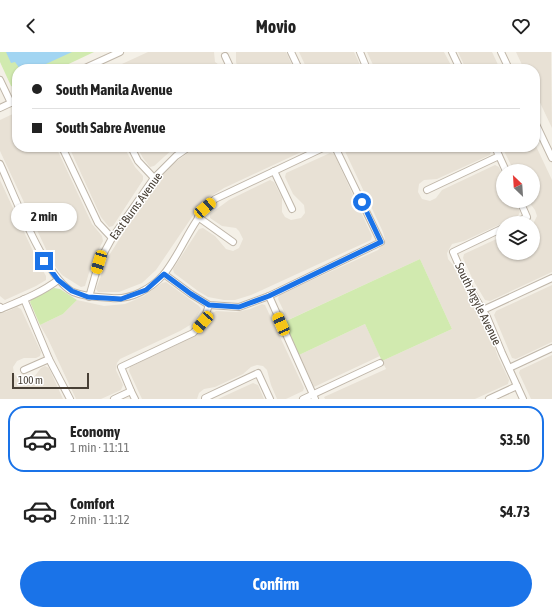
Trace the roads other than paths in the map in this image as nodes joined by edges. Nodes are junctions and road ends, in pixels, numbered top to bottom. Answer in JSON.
{"nodes":[{"id":1,"x":120,"y":52,"type":"edge"},
{"id":2,"x":291,"y":52,"type":"edge"},
{"id":3,"x":360,"y":52,"type":"edge"},
{"id":4,"x":452,"y":52,"type":"edge"},
{"id":5,"x":501,"y":52,"type":"edge"},
{"id":6,"x":225,"y":56,"type":"dead end"},
{"id":7,"x":94,"y":64,"type":"edge"},
{"id":8,"x":229,"y":64,"type":"edge"},
{"id":9,"x":297,"y":64,"type":"edge"},
{"id":10,"x":365,"y":64,"type":"edge"},
{"id":11,"x":458,"y":64,"type":"edge"},
{"id":12,"x":507,"y":64,"type":"edge"},
{"id":13,"x":0,"y":80,"type":"edge"},
{"id":14,"x":12,"y":98,"type":"edge"},
{"id":15,"x":12,"y":102,"type":"edge"},
{"id":16,"x":0,"y":108,"type":"edge"},
{"id":17,"x":540,"y":133,"type":"edge"},
{"id":18,"x":64,"y":152,"type":"edge"},
{"id":19,"x":134,"y":152,"type":"edge"},
{"id":20,"x":182,"y":152,"type":"edge"},
{"id":21,"x":314,"y":152,"type":"edge"},
{"id":22,"x":337,"y":152,"type":"edge"},
{"id":23,"x":497,"y":152,"type":"edge"},
{"id":24,"x":499,"y":156,"type":"junction"},
{"id":25,"x":552,"y":158,"type":"edge"},
{"id":26,"x":503,"y":164,"type":"edge"},
{"id":27,"x":0,"y":166,"type":"edge"},
{"id":28,"x":274,"y":171,"type":"junction"},
{"id":29,"x":154,"y":178,"type":"junction"},
{"id":30,"x":427,"y":190,"type":"dead end"},
{"id":31,"x":292,"y":209,"type":"dead end"},
{"id":32,"x":198,"y":217,"type":"junction"},
{"id":33,"x":496,"y":231,"type":"edge"},
{"id":34,"x":112,"y":238,"type":"junction"},
{"id":35,"x":233,"y":242,"type":"dead end"},
{"id":36,"x":164,"y":274,"type":"junction"},
{"id":37,"x":552,"y":278,"type":"edge"},
{"id":38,"x":58,"y":280,"type":"junction"},
{"id":39,"x":269,"y":296,"type":"junction"},
{"id":40,"x":88,"y":297,"type":"junction"},
{"id":41,"x":24,"y":299,"type":"junction"},
{"id":42,"x":209,"y":305,"type":"junction"},
{"id":43,"x":0,"y":307,"type":"edge"},
{"id":44,"x":483,"y":310,"type":"junction"},
{"id":45,"x":552,"y":348,"type":"edge"},
{"id":46,"x":49,"y":359,"type":"junction"},
{"id":47,"x":380,"y":363,"type":"dead end"},
{"id":48,"x":509,"y":368,"type":"junction"},
{"id":49,"x":24,"y":370,"type":"dead end"},
{"id":50,"x":517,"y":386,"type":"junction"},
{"id":51,"x":131,"y":391,"type":"junction"},
{"id":52,"x":314,"y":397,"type":"edge"},
{"id":53,"x":205,"y":398,"type":"edge"},
{"id":54,"x":70,"y":399,"type":"edge"},
{"id":55,"x":114,"y":399,"type":"edge"},
{"id":56,"x":135,"y":399,"type":"edge"},
{"id":57,"x":270,"y":399,"type":"edge"},
{"id":58,"x":303,"y":399,"type":"edge"},
{"id":59,"x":489,"y":399,"type":"edge"},
{"id":60,"x":523,"y":399,"type":"edge"}],
"edges":[{"from":1,"to":7,"type":"street"},
{"from":2,"to":9,"type":"street"},
{"from":3,"to":10,"type":"street"},
{"from":4,"to":11,"type":"street"},
{"from":5,"to":12,"type":"street"},
{"from":6,"to":8,"type":"street"},
{"from":13,"to":14,"type":"street"},
{"from":15,"to":16,"type":"street"},
{"from":17,"to":25,"type":"street"},
{"from":18,"to":34,"type":"street"},
{"from":19,"to":29,"type":"street"},
{"from":20,"to":29,"type":"street","name":"East Burns Avenue"},
{"from":21,"to":28,"type":"street"},
{"from":22,"to":39,"type":"street"},
{"from":23,"to":24,"type":"street"},
{"from":24,"to":26,"type":"street"},
{"from":24,"to":30,"type":"street"},
{"from":27,"to":38,"type":"street"},
{"from":28,"to":31,"type":"street"},
{"from":28,"to":32,"type":"street"},
{"from":29,"to":34,"type":"street","name":"East Burns Avenue"},
{"from":32,"to":35,"type":"street"},
{"from":32,"to":36,"type":"street"},
{"from":33,"to":44,"type":"street","name":"South Argyle Avenue"},
{"from":34,"to":40,"type":"street","name":"East Burns Avenue"},
{"from":36,"to":40,"type":"street"},
{"from":36,"to":42,"type":"street"},
{"from":37,"to":44,"type":"street"},
{"from":38,"to":40,"type":"street"},
{"from":38,"to":41,"type":"street"},
{"from":39,"to":42,"type":"street"},
{"from":39,"to":52,"type":"street"},
{"from":41,"to":43,"type":"street"},
{"from":41,"to":46,"type":"street"},
{"from":42,"to":51,"type":"street"},
{"from":44,"to":48,"type":"street","name":"South Argyle Avenue"},
{"from":45,"to":48,"type":"street"},
{"from":46,"to":49,"type":"street"},
{"from":46,"to":54,"type":"street"},
{"from":47,"to":52,"type":"street"},
{"from":48,"to":50,"type":"street","name":"South Argyle Avenue"},
{"from":50,"to":59,"type":"street"},
{"from":50,"to":60,"type":"street","name":"South Argyle Avenue"},
{"from":51,"to":55,"type":"street"},
{"from":51,"to":56,"type":"street"},
{"from":52,"to":58,"type":"street"},
{"from":53,"to":57,"type":"street"}]}
